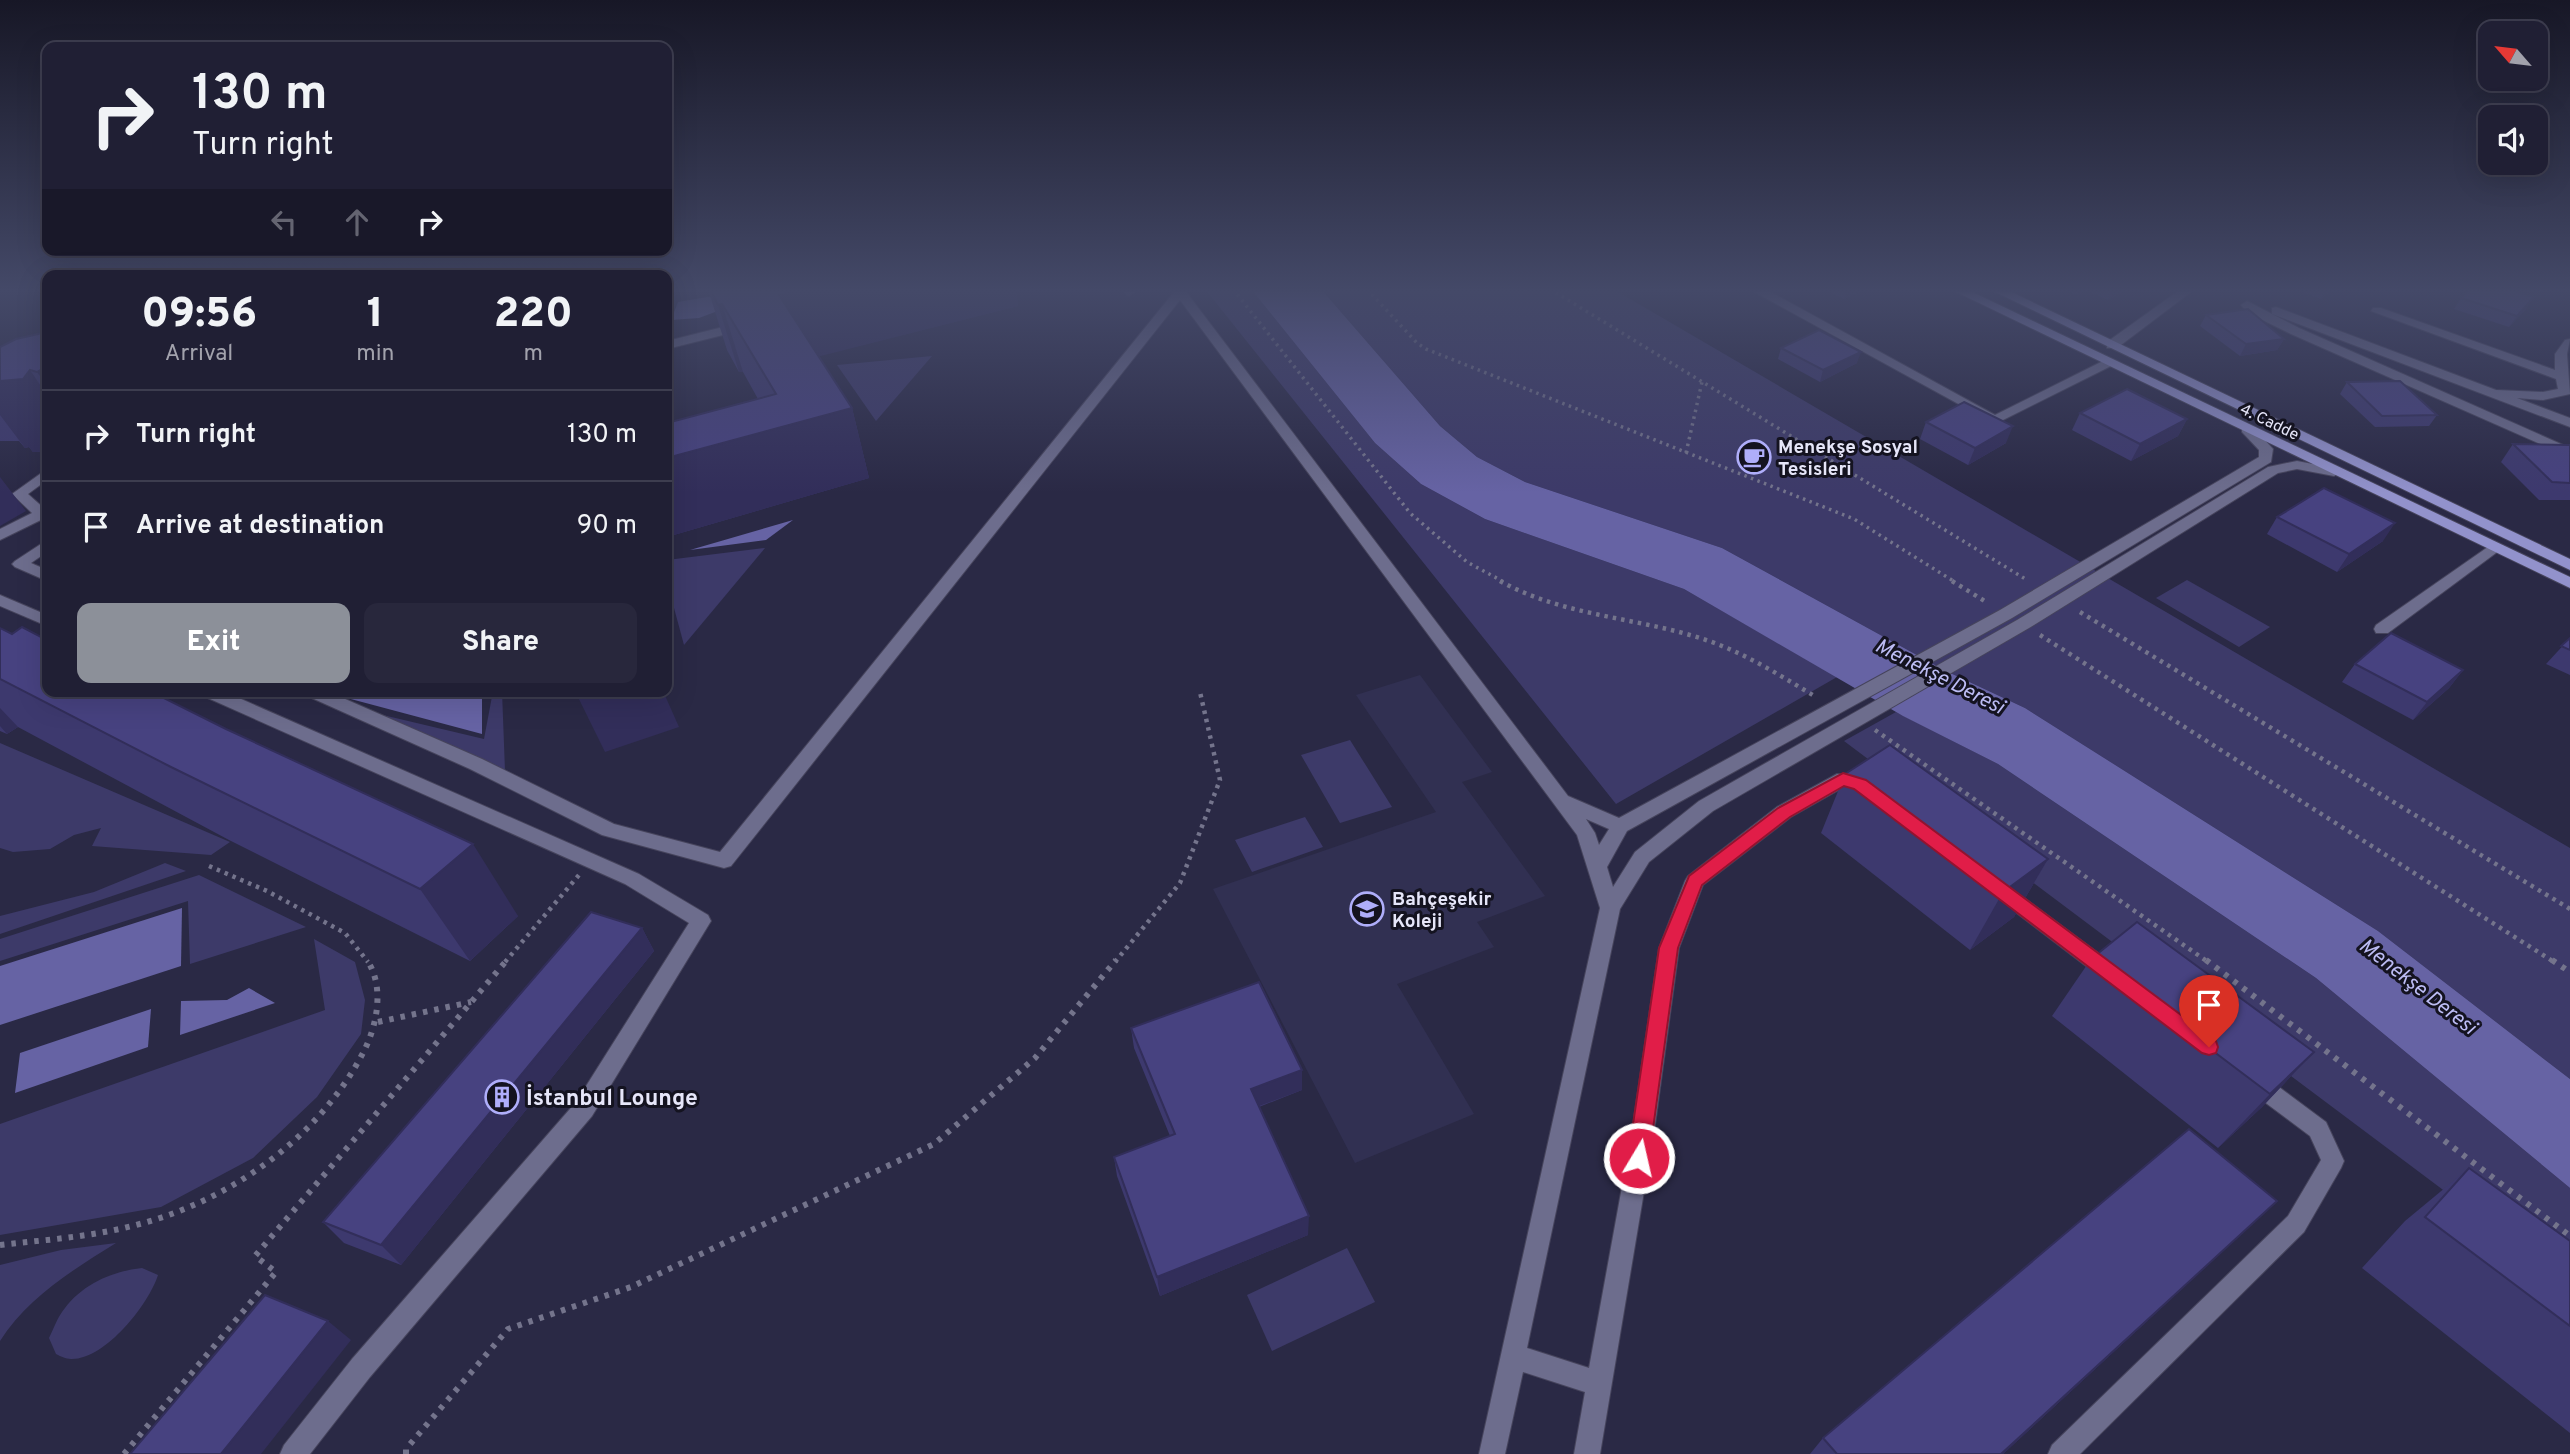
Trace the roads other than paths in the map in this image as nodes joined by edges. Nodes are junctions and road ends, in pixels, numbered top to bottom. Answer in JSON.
{"nodes":[{"id":1,"x":1126,"y":357,"type":"edge"},
{"id":2,"x":1229,"y":357,"type":"edge"},
{"id":3,"x":1880,"y":357,"type":"edge"},
{"id":4,"x":2097,"y":357,"type":"edge"},
{"id":5,"x":2137,"y":357,"type":"edge"},
{"id":6,"x":2353,"y":357,"type":"edge"},
{"id":7,"x":2395,"y":357,"type":"edge"},
{"id":8,"x":2492,"y":357,"type":"edge"},
{"id":9,"x":2562,"y":357,"type":"edge"},
{"id":10,"x":2110,"y":363,"type":"junction"},
{"id":11,"x":2567,"y":387,"type":"edge"},
{"id":12,"x":2484,"y":392,"type":"junction"},
{"id":13,"x":2570,"y":424,"type":"edge"},
{"id":14,"x":2247,"y":429,"type":"junction"},
{"id":15,"x":2570,"y":453,"type":"edge"},
{"id":16,"x":2334,"y":472,"type":"junction"},
{"id":17,"x":42,"y":477,"type":"edge"},
{"id":18,"x":42,"y":514,"type":"edge"},
{"id":19,"x":42,"y":514,"type":"edge"},
{"id":20,"x":0,"y":535,"type":"edge"},
{"id":21,"x":2495,"y":547,"type":"junction"},
{"id":22,"x":42,"y":549,"type":"edge"},
{"id":23,"x":2570,"y":563,"type":"edge"},
{"id":24,"x":42,"y":574,"type":"edge"},
{"id":25,"x":2570,"y":585,"type":"edge"},
{"id":26,"x":0,"y":600,"type":"edge"},
{"id":27,"x":42,"y":619,"type":"edge"},
{"id":28,"x":2382,"y":629,"type":"dead end"},
{"id":29,"x":221,"y":697,"type":"edge"},
{"id":30,"x":325,"y":697,"type":"edge"},
{"id":31,"x":1562,"y":800,"type":"junction"},
{"id":32,"x":1882,"y":801,"type":"edge"},
{"id":33,"x":1620,"y":826,"type":"junction"},
{"id":34,"x":1597,"y":867,"type":"junction"},
{"id":35,"x":1983,"y":877,"type":"edge"},
{"id":36,"x":1610,"y":908,"type":"junction"},
{"id":37,"x":2128,"y":986,"type":"edge"},
{"id":38,"x":2239,"y":1070,"type":"edge"},
{"id":39,"x":1513,"y":1356,"type":"junction"},
{"id":40,"x":1599,"y":1384,"type":"junction"},
{"id":41,"x":293,"y":1454,"type":"edge"},
{"id":42,"x":1492,"y":1454,"type":"edge"},
{"id":43,"x":1587,"y":1454,"type":"edge"},
{"id":44,"x":2061,"y":1454,"type":"edge"}],
"edges":[{"from":1,"to":30,"type":"street"},
{"from":2,"to":31,"type":"street"},
{"from":3,"to":10,"type":"street"},
{"from":4,"to":10,"type":"main road","name":"4. Cadde"},
{"from":5,"to":23,"type":"main road","name":"4. Cadde"},
{"from":6,"to":15,"type":"street"},
{"from":7,"to":12,"type":"street"},
{"from":8,"to":11,"type":"street"},
{"from":9,"to":11,"type":"street"},
{"from":10,"to":14,"type":"main road","name":"4. Cadde"},
{"from":11,"to":12,"type":"street"},
{"from":12,"to":13,"type":"street"},
{"from":14,"to":16,"type":"main road","name":"4. Cadde"},
{"from":14,"to":33,"type":"street"},
{"from":16,"to":21,"type":"main road","name":"4. Cadde"},
{"from":16,"to":36,"type":"street"},
{"from":17,"to":18,"type":"street"},
{"from":19,"to":20,"type":"street"},
{"from":21,"to":25,"type":"main road","name":"4. Cadde"},
{"from":21,"to":28,"type":"street"},
{"from":22,"to":24,"type":"street"},
{"from":26,"to":27,"type":"street"},
{"from":29,"to":41,"type":"street"},
{"from":31,"to":33,"type":"street"},
{"from":31,"to":34,"type":"street"},
{"from":32,"to":40,"type":"street"},
{"from":33,"to":34,"type":"street"},
{"from":34,"to":36,"type":"street"},
{"from":35,"to":37,"type":"street"},
{"from":36,"to":39,"type":"street"},
{"from":38,"to":44,"type":"street"},
{"from":39,"to":40,"type":"street"},
{"from":39,"to":42,"type":"street"},
{"from":40,"to":43,"type":"street"}]}
